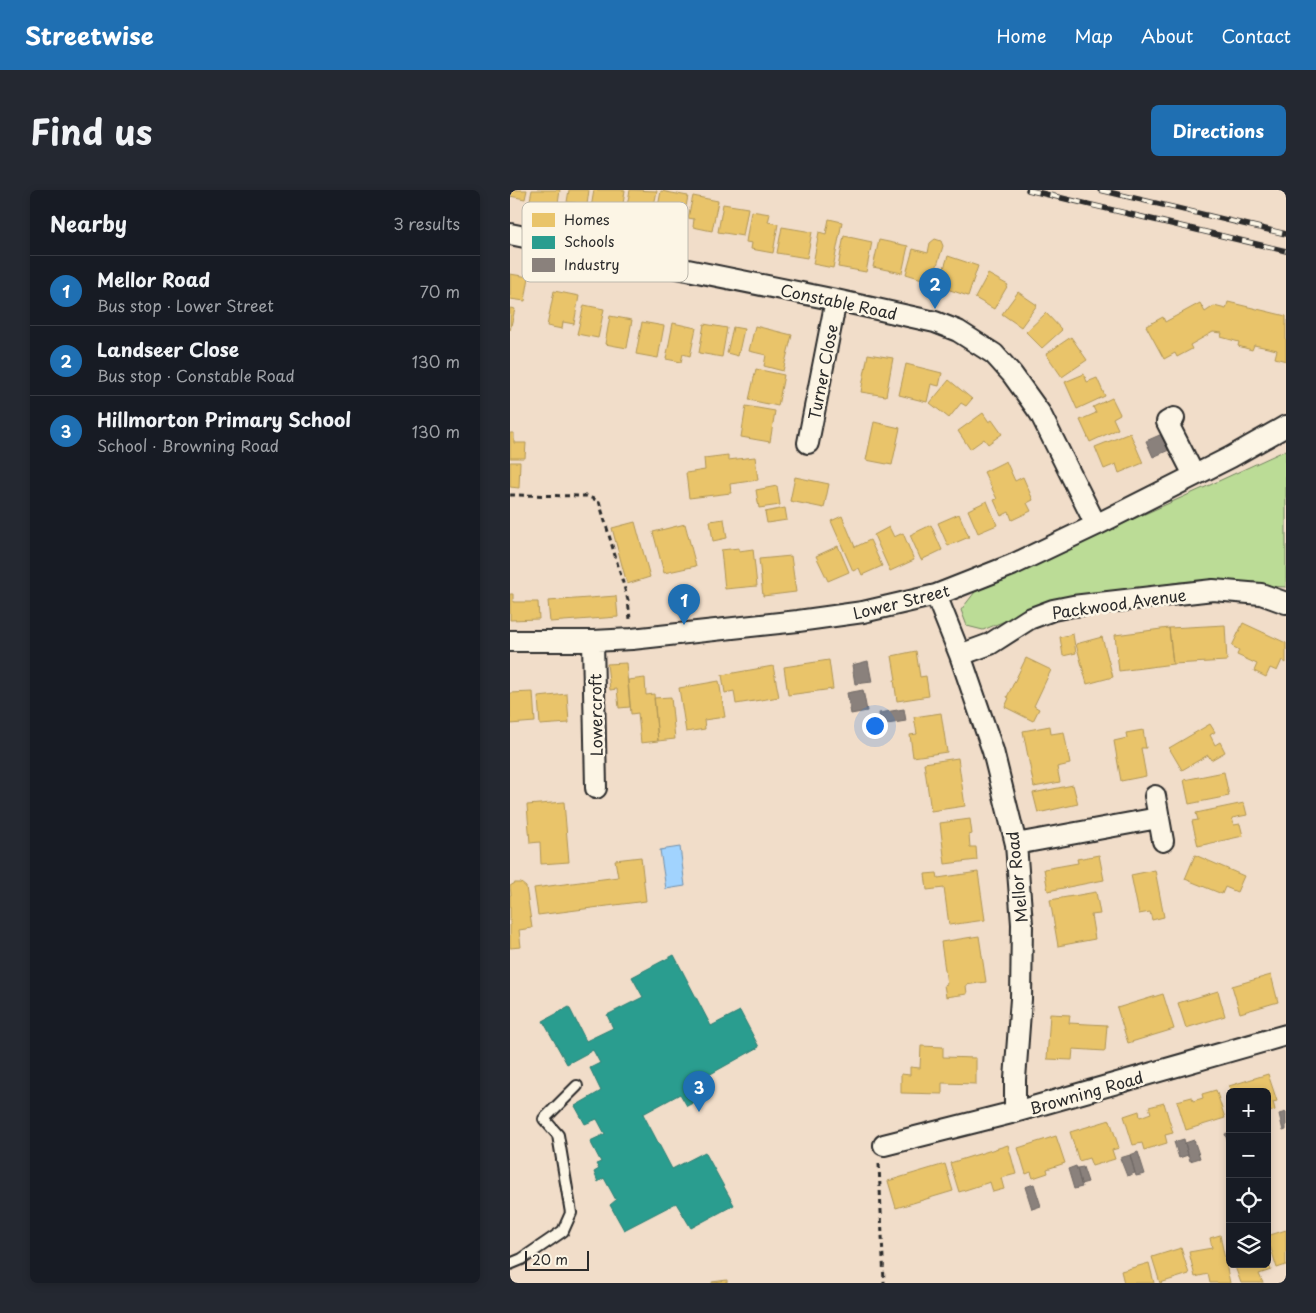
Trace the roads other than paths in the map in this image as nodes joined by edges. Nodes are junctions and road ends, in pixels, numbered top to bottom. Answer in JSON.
{"nodes":[{"id":1,"x":688,"y":270,"type":"edge"},
{"id":2,"x":836,"y":300,"type":"junction"},
{"id":3,"x":1174,"y":418,"type":"dead end"},
{"id":4,"x":1286,"y":426,"type":"edge"},
{"id":5,"x":808,"y":443,"type":"dead end"},
{"id":6,"x":1194,"y":475,"type":"junction"},
{"id":7,"x":1096,"y":525,"type":"junction"},
{"id":8,"x":936,"y":595,"type":"junction"},
{"id":9,"x":1286,"y":603,"type":"edge"},
{"id":10,"x":510,"y":641,"type":"edge"},
{"id":11,"x":593,"y":642,"type":"junction"},
{"id":12,"x":960,"y":655,"type":"junction"},
{"id":13,"x":596,"y":788,"type":"dead end"},
{"id":14,"x":1155,"y":796,"type":"dead end"},
{"id":15,"x":1158,"y":818,"type":"junction"},
{"id":16,"x":1163,"y":840,"type":"dead end"},
{"id":17,"x":1016,"y":844,"type":"junction"},
{"id":18,"x":1286,"y":1035,"type":"edge"},
{"id":19,"x":578,"y":1086,"type":"dead end"},
{"id":20,"x":1015,"y":1112,"type":"junction"},
{"id":21,"x":884,"y":1145,"type":"road end"},
{"id":22,"x":510,"y":1264,"type":"edge"}],
"edges":[{"from":1,"to":2,"type":"street","name":"Constable Road"},
{"from":2,"to":5,"type":"street","name":"Turner Close"},
{"from":2,"to":7,"type":"street","name":"Constable Road"},
{"from":3,"to":6,"type":"street"},
{"from":4,"to":6,"type":"street","name":"Lower Street"},
{"from":6,"to":7,"type":"street","name":"Lower Street"},
{"from":7,"to":8,"type":"street","name":"Lower Street"},
{"from":8,"to":11,"type":"street","name":"Lower Street"},
{"from":8,"to":12,"type":"street","name":"Mellor Road"},
{"from":9,"to":12,"type":"street","name":"Packwood Avenue"},
{"from":10,"to":11,"type":"street","name":"Lower Street"},
{"from":11,"to":13,"type":"street","name":"Lowercroft"},
{"from":12,"to":17,"type":"street","name":"Mellor Road"},
{"from":14,"to":15,"type":"street"},
{"from":15,"to":16,"type":"street"},
{"from":15,"to":17,"type":"street"},
{"from":17,"to":20,"type":"street","name":"Mellor Road"},
{"from":18,"to":20,"type":"street","name":"Browning Road"},
{"from":19,"to":22,"type":"lane"},
{"from":20,"to":21,"type":"street","name":"Browning Road"}]}
